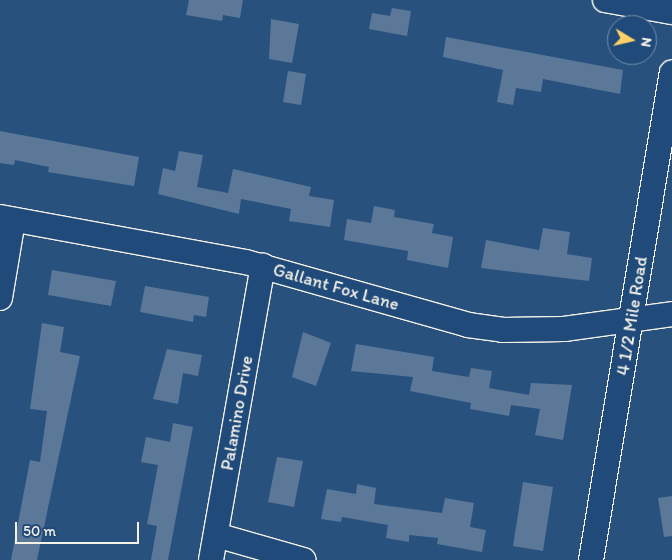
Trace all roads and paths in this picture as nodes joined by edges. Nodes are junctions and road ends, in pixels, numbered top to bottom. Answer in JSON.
{"nodes":[{"id":1,"x":605,"y":0,"type":"edge"},
{"id":2,"x":672,"y":12,"type":"edge"},
{"id":3,"x":672,"y":72,"type":"edge"},
{"id":4,"x":6,"y":219,"type":"edge"},
{"id":5,"x":263,"y":266,"type":"junction"},
{"id":6,"x":0,"y":298,"type":"edge"},
{"id":7,"x":672,"y":314,"type":"edge"},
{"id":8,"x":631,"y":320,"type":"junction"},
{"id":9,"x":216,"y":534,"type":"junction"},
{"id":10,"x":211,"y":560,"type":"edge"},
{"id":11,"x":304,"y":560,"type":"edge"},
{"id":12,"x":591,"y":560,"type":"edge"}],
"edges":[{"from":1,"to":2,"type":"street"},
{"from":3,"to":8,"type":"street","name":"4 1/2 Mile Road"},
{"from":4,"to":5,"type":"street","name":"Gallant Fox Lane"},
{"from":4,"to":6,"type":"street"},
{"from":5,"to":8,"type":"street","name":"Gallant Fox Lane"},
{"from":5,"to":9,"type":"street","name":"Palamino Drive"},
{"from":7,"to":8,"type":"street","name":"Gallant Fox Lane"},
{"from":8,"to":12,"type":"street","name":"4 1/2 Mile Road"},
{"from":9,"to":10,"type":"street","name":"Palamino Drive"},
{"from":9,"to":11,"type":"street"}]}
